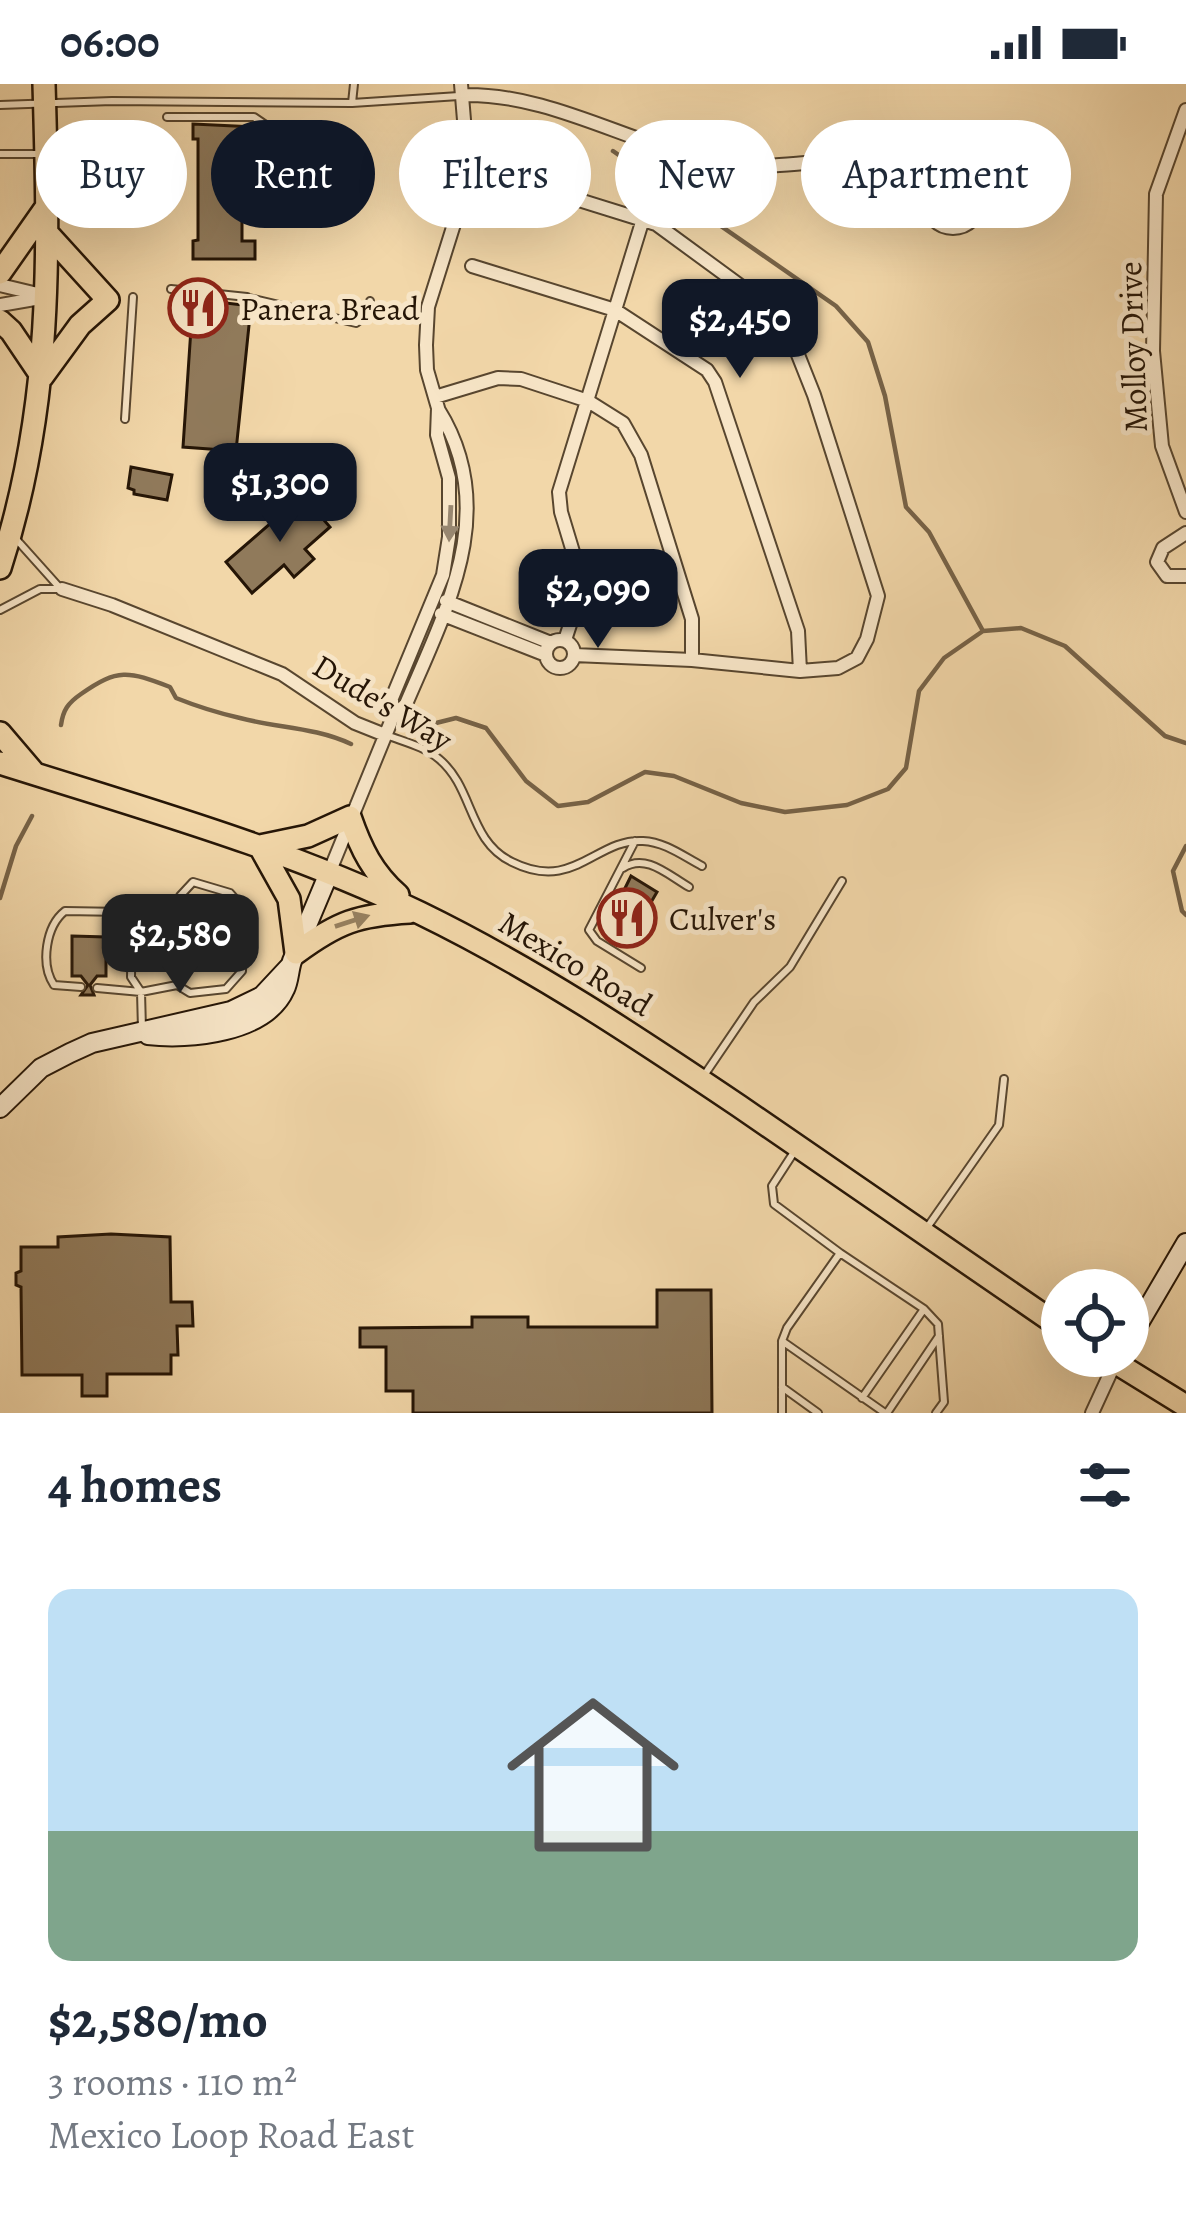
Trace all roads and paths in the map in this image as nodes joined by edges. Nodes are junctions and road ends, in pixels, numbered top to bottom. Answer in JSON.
{"nodes":[{"id":1,"x":354,"y":84,"type":"edge"},
{"id":2,"x":462,"y":90,"type":"edge"},
{"id":3,"x":45,"y":94,"type":"edge"},
{"id":4,"x":352,"y":103,"type":"junction"},
{"id":5,"x":0,"y":105,"type":"edge"},
{"id":6,"x":1186,"y":110,"type":"edge"},
{"id":7,"x":167,"y":117,"type":"dead end"},
{"id":8,"x":258,"y":120,"type":"edge"},
{"id":9,"x":1180,"y":140,"type":"edge"},
{"id":10,"x":0,"y":154,"type":"edge"},
{"id":11,"x":36,"y":154,"type":"edge"},
{"id":12,"x":801,"y":163,"type":"edge"},
{"id":13,"x":931,"y":186,"type":"joint"},
{"id":14,"x":36,"y":222,"type":"edge"},
{"id":15,"x":48,"y":228,"type":"edge"},
{"id":16,"x":640,"y":228,"type":"edge"},
{"id":17,"x":656,"y":228,"type":"edge"},
{"id":18,"x":48,"y":234,"type":"junction"},
{"id":19,"x":472,"y":266,"type":"dead end"},
{"id":20,"x":0,"y":273,"type":"edge"},
{"id":21,"x":0,"y":285,"type":"edge"},
{"id":22,"x":171,"y":289,"type":"dead end"},
{"id":23,"x":47,"y":296,"type":"junction"},
{"id":24,"x":134,"y":297,"type":"dead end"},
{"id":25,"x":370,"y":301,"type":"dead end"},
{"id":26,"x":0,"y":305,"type":"edge"},
{"id":27,"x":615,"y":310,"type":"junction"},
{"id":28,"x":0,"y":321,"type":"edge"},
{"id":29,"x":42,"y":377,"type":"junction"},
{"id":30,"x":588,"y":401,"type":"junction"},
{"id":31,"x":436,"y":402,"type":"junction"},
{"id":32,"x":125,"y":418,"type":"dead end"},
{"id":33,"x":1186,"y":512,"type":"edge"},
{"id":34,"x":11,"y":533,"type":"junction"},
{"id":35,"x":1186,"y":533,"type":"edge"},
{"id":36,"x":0,"y":568,"type":"edge"},
{"id":37,"x":1186,"y":576,"type":"edge"},
{"id":38,"x":62,"y":589,"type":"junction"},
{"id":39,"x":439,"y":606,"type":"junction"},
{"id":40,"x":0,"y":610,"type":"edge"},
{"id":41,"x":554,"y":646,"type":"junction"},
{"id":42,"x":574,"y":655,"type":"junction"},
{"id":43,"x":692,"y":660,"type":"junction"},
{"id":44,"x":800,"y":671,"type":"junction"},
{"id":45,"x":0,"y":733,"type":"edge"},
{"id":46,"x":385,"y":735,"type":"junction"},
{"id":47,"x":0,"y":764,"type":"edge"},
{"id":48,"x":35,"y":775,"type":"junction"},
{"id":49,"x":0,"y":778,"type":"edge"},
{"id":50,"x":350,"y":817,"type":"junction"},
{"id":51,"x":635,"y":841,"type":"junction"},
{"id":52,"x":260,"y":847,"type":"junction"},
{"id":53,"x":702,"y":866,"type":"dead end"},
{"id":54,"x":618,"y":872,"type":"junction"},
{"id":55,"x":329,"y":873,"type":"junction"},
{"id":56,"x":842,"y":881,"type":"dead end"},
{"id":57,"x":689,"y":887,"type":"dead end"},
{"id":58,"x":416,"y":911,"type":"junction"},
{"id":59,"x":293,"y":960,"type":"junction"},
{"id":60,"x":641,"y":968,"type":"dead end"},
{"id":61,"x":177,"y":985,"type":"junction"},
{"id":62,"x":81,"y":987,"type":"dead end"},
{"id":63,"x":97,"y":988,"type":"dead end"},
{"id":64,"x":141,"y":992,"type":"junction"},
{"id":65,"x":142,"y":1034,"type":"junction"},
{"id":66,"x":1004,"y":1079,"type":"dead end"},
{"id":67,"x":701,"y":1080,"type":"junction"},
{"id":68,"x":0,"y":1108,"type":"edge"},
{"id":69,"x":798,"y":1146,"type":"junction"},
{"id":70,"x":924,"y":1232,"type":"junction"},
{"id":71,"x":1186,"y":1244,"type":"edge"},
{"id":72,"x":840,"y":1253,"type":"junction"},
{"id":73,"x":1149,"y":1307,"type":"edge"},
{"id":74,"x":924,"y":1309,"type":"junction"},
{"id":75,"x":1041,"y":1313,"type":"edge"},
{"id":76,"x":940,"y":1334,"type":"junction"},
{"id":77,"x":782,"y":1341,"type":"junction"},
{"id":78,"x":1106,"y":1377,"type":"edge"},
{"id":79,"x":1142,"y":1377,"type":"edge"},
{"id":80,"x":782,"y":1387,"type":"junction"},
{"id":81,"x":862,"y":1398,"type":"junction"},
{"id":82,"x":1186,"y":1406,"type":"edge"},
{"id":83,"x":782,"y":1413,"type":"edge"},
{"id":84,"x":818,"y":1413,"type":"edge"},
{"id":85,"x":886,"y":1413,"type":"edge"},
{"id":86,"x":936,"y":1413,"type":"edge"},
{"id":87,"x":1092,"y":1413,"type":"edge"}],
"edges":[{"from":1,"to":4,"type":"lane"},
{"from":2,"to":4,"type":"lane"},
{"from":2,"to":12,"type":"street"},
{"from":2,"to":31,"type":"street"},
{"from":3,"to":4,"type":"lane"},
{"from":3,"to":5,"type":"lane"},
{"from":6,"to":9,"type":"street","name":"Molloy Drive"},
{"from":7,"to":8,"type":"lane"},
{"from":9,"to":33,"type":"street","name":"Molloy Drive"},
{"from":10,"to":11,"type":"lane"},
{"from":13,"to":13,"type":"street"},
{"from":14,"to":20,"type":"main road"},
{"from":15,"to":18,"type":"main road"},
{"from":16,"to":27,"type":"street"},
{"from":17,"to":44,"type":"street"},
{"from":18,"to":23,"type":"main road"},
{"from":18,"to":29,"type":"main road"},
{"from":19,"to":27,"type":"street"},
{"from":21,"to":23,"type":"street"},
{"from":22,"to":25,"type":"lane"},
{"from":23,"to":26,"type":"street"},
{"from":23,"to":29,"type":"main road"},
{"from":24,"to":32,"type":"lane"},
{"from":27,"to":30,"type":"street"},
{"from":27,"to":44,"type":"street"},
{"from":28,"to":29,"type":"main road"},
{"from":29,"to":34,"type":"main road"},
{"from":30,"to":31,"type":"street"},
{"from":30,"to":41,"type":"street"},
{"from":30,"to":43,"type":"street"},
{"from":31,"to":39,"type":"street"},
{"from":34,"to":36,"type":"main road"},
{"from":34,"to":38,"type":"lane","name":"Dude's Way"},
{"from":35,"to":37,"type":"street"},
{"from":38,"to":40,"type":"lane"},
{"from":38,"to":46,"type":"street","name":"Dude's Way"},
{"from":39,"to":41,"type":"street"},
{"from":39,"to":46,"type":"street"},
{"from":41,"to":42,"type":"street"},
{"from":41,"to":42,"type":"street"},
{"from":42,"to":43,"type":"street"},
{"from":43,"to":44,"type":"street"},
{"from":45,"to":48,"type":"main road"},
{"from":46,"to":50,"type":"street"},
{"from":46,"to":51,"type":"lane","name":"Dude's Way"},
{"from":47,"to":48,"type":"main road","name":"Mexico Road"},
{"from":48,"to":49,"type":"main road"},
{"from":48,"to":52,"type":"main road","name":"Mexico Road"},
{"from":50,"to":52,"type":"main road"},
{"from":50,"to":55,"type":"street"},
{"from":50,"to":58,"type":"main road"},
{"from":51,"to":53,"type":"lane"},
{"from":51,"to":54,"type":"lane"},
{"from":52,"to":55,"type":"main road","name":"Mexico Road"},
{"from":52,"to":59,"type":"main road"},
{"from":54,"to":57,"type":"lane"},
{"from":54,"to":60,"type":"lane"},
{"from":55,"to":58,"type":"main road","name":"Mexico Road"},
{"from":55,"to":59,"type":"street"},
{"from":56,"to":67,"type":"lane"},
{"from":59,"to":58,"type":"main road","one_way":true},
{"from":58,"to":67,"type":"main road","name":"Mexico Road"},
{"from":59,"to":65,"type":"street"},
{"from":61,"to":61,"type":"lane"},
{"from":61,"to":64,"type":"lane"},
{"from":62,"to":64,"type":"lane"},
{"from":63,"to":64,"type":"lane"},
{"from":64,"to":65,"type":"lane"},
{"from":65,"to":68,"type":"street"},
{"from":66,"to":70,"type":"lane"},
{"from":67,"to":69,"type":"main road","name":"Mexico Road"},
{"from":69,"to":70,"type":"main road","name":"Mexico Road"},
{"from":69,"to":72,"type":"lane"},
{"from":70,"to":75,"type":"main road","name":"Mexico Road"},
{"from":71,"to":73,"type":"street"},
{"from":72,"to":74,"type":"lane"},
{"from":72,"to":77,"type":"lane"},
{"from":74,"to":76,"type":"lane"},
{"from":74,"to":81,"type":"lane"},
{"from":76,"to":85,"type":"lane"},
{"from":76,"to":86,"type":"lane"},
{"from":77,"to":80,"type":"lane"},
{"from":77,"to":81,"type":"lane"},
{"from":78,"to":87,"type":"street"},
{"from":79,"to":82,"type":"main road"},
{"from":80,"to":83,"type":"lane"},
{"from":80,"to":84,"type":"lane"},
{"from":81,"to":85,"type":"lane"}]}
